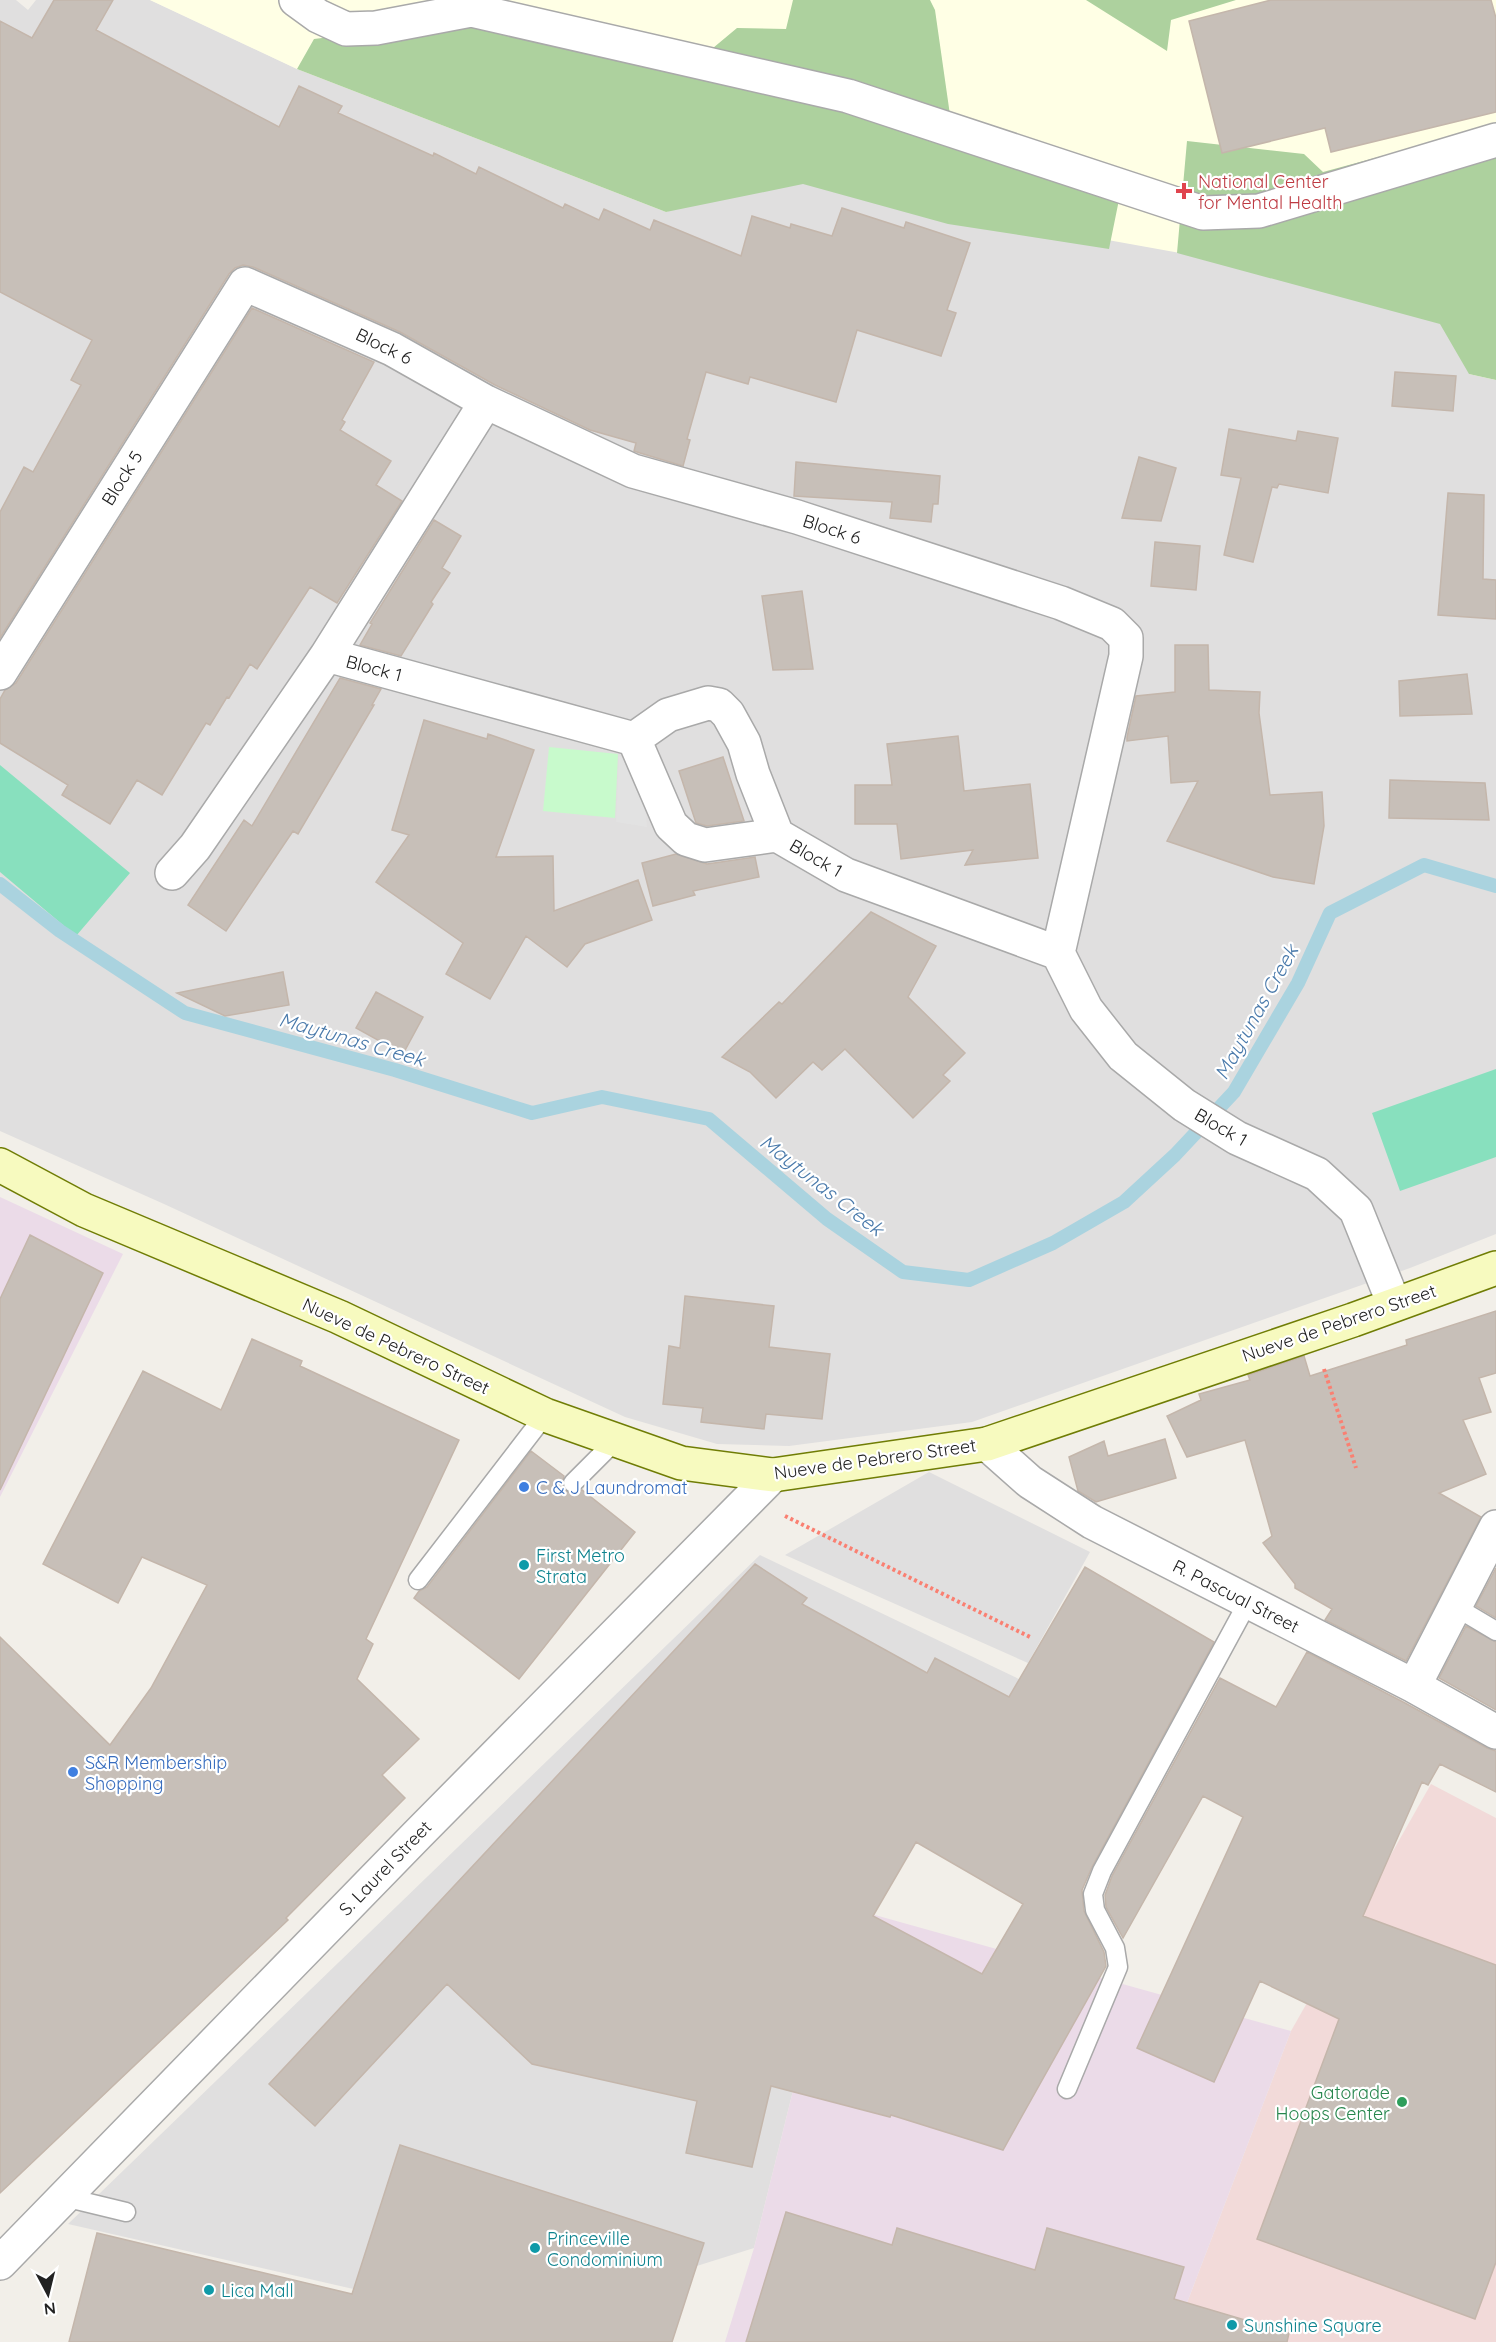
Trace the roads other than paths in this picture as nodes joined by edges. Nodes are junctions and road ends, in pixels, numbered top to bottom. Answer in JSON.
{"nodes":[{"id":1,"x":296,"y":0,"type":"edge"},
{"id":2,"x":428,"y":0,"type":"edge"},
{"id":3,"x":471,"y":10,"type":"junction"},
{"id":4,"x":1496,"y":140,"type":"edge"},
{"id":5,"x":246,"y":284,"type":"joint"},
{"id":6,"x":486,"y":402,"type":"junction"},
{"id":7,"x":327,"y":655,"type":"junction"},
{"id":8,"x":0,"y":673,"type":"edge"},
{"id":9,"x":634,"y":740,"type":"junction"},
{"id":10,"x":777,"y":835,"type":"junction"},
{"id":11,"x":172,"y":873,"type":"dead end"},
{"id":12,"x":1058,"y":952,"type":"junction"},
{"id":13,"x":0,"y":1165,"type":"edge"},
{"id":14,"x":1496,"y":1268,"type":"edge"},
{"id":15,"x":1394,"y":1304,"type":"junction"},
{"id":16,"x":545,"y":1414,"type":"junction"},
{"id":17,"x":616,"y":1440,"type":"junction"},
{"id":18,"x":987,"y":1444,"type":"junction"},
{"id":19,"x":573,"y":1484,"type":"dead end"},
{"id":20,"x":762,"y":1487,"type":"junction"},
{"id":21,"x":1494,"y":1536,"type":"edge"},
{"id":22,"x":418,"y":1580,"type":"dead end"},
{"id":23,"x":1248,"y":1602,"type":"junction"},
{"id":24,"x":1454,"y":1606,"type":"junction"},
{"id":25,"x":1496,"y":1631,"type":"edge"},
{"id":26,"x":1414,"y":1686,"type":"junction"},
{"id":27,"x":1496,"y":1732,"type":"edge"},
{"id":28,"x":1067,"y":2088,"type":"dead end"},
{"id":29,"x":64,"y":2197,"type":"junction"},
{"id":30,"x":126,"y":2212,"type":"dead end"},
{"id":31,"x":0,"y":2263,"type":"edge"}],
"edges":[{"from":1,"to":3,"type":"street"},
{"from":2,"to":3,"type":"lane"},
{"from":3,"to":4,"type":"street"},
{"from":5,"to":6,"type":"street","name":"Block 6"},
{"from":5,"to":8,"type":"street","name":"Block 5"},
{"from":6,"to":7,"type":"street"},
{"from":6,"to":12,"type":"street","name":"Block 6"},
{"from":7,"to":9,"type":"street","name":"Block 1"},
{"from":7,"to":11,"type":"street","name":"Block 1"},
{"from":9,"to":10,"type":"street","name":"Block 1"},
{"from":9,"to":10,"type":"street"},
{"from":10,"to":12,"type":"street","name":"Block 1"},
{"from":12,"to":15,"type":"street","name":"Block 1"},
{"from":13,"to":16,"type":"main road","name":"Nueve de Pebrero Street"},
{"from":14,"to":15,"type":"main road","name":"Nueve de Pebrero Street"},
{"from":15,"to":18,"type":"main road","name":"Nueve de Pebrero Street"},
{"from":16,"to":17,"type":"main road","name":"Nueve de Pebrero Street"},
{"from":16,"to":22,"type":"lane"},
{"from":17,"to":19,"type":"lane"},
{"from":17,"to":20,"type":"main road","name":"Nueve de Pebrero Street"},
{"from":18,"to":20,"type":"main road","name":"Nueve de Pebrero Street"},
{"from":18,"to":23,"type":"street","name":"R. Pascual Street"},
{"from":20,"to":29,"type":"street","name":"S. Laurel Street"},
{"from":21,"to":24,"type":"street"},
{"from":23,"to":26,"type":"street","name":"R. Pascual Street"},
{"from":23,"to":28,"type":"lane"},
{"from":24,"to":25,"type":"lane"},
{"from":24,"to":26,"type":"street"},
{"from":26,"to":27,"type":"street","name":"R. Pascual Street"},
{"from":29,"to":30,"type":"lane"},
{"from":29,"to":31,"type":"street","name":"S. Laurel Street"}]}
